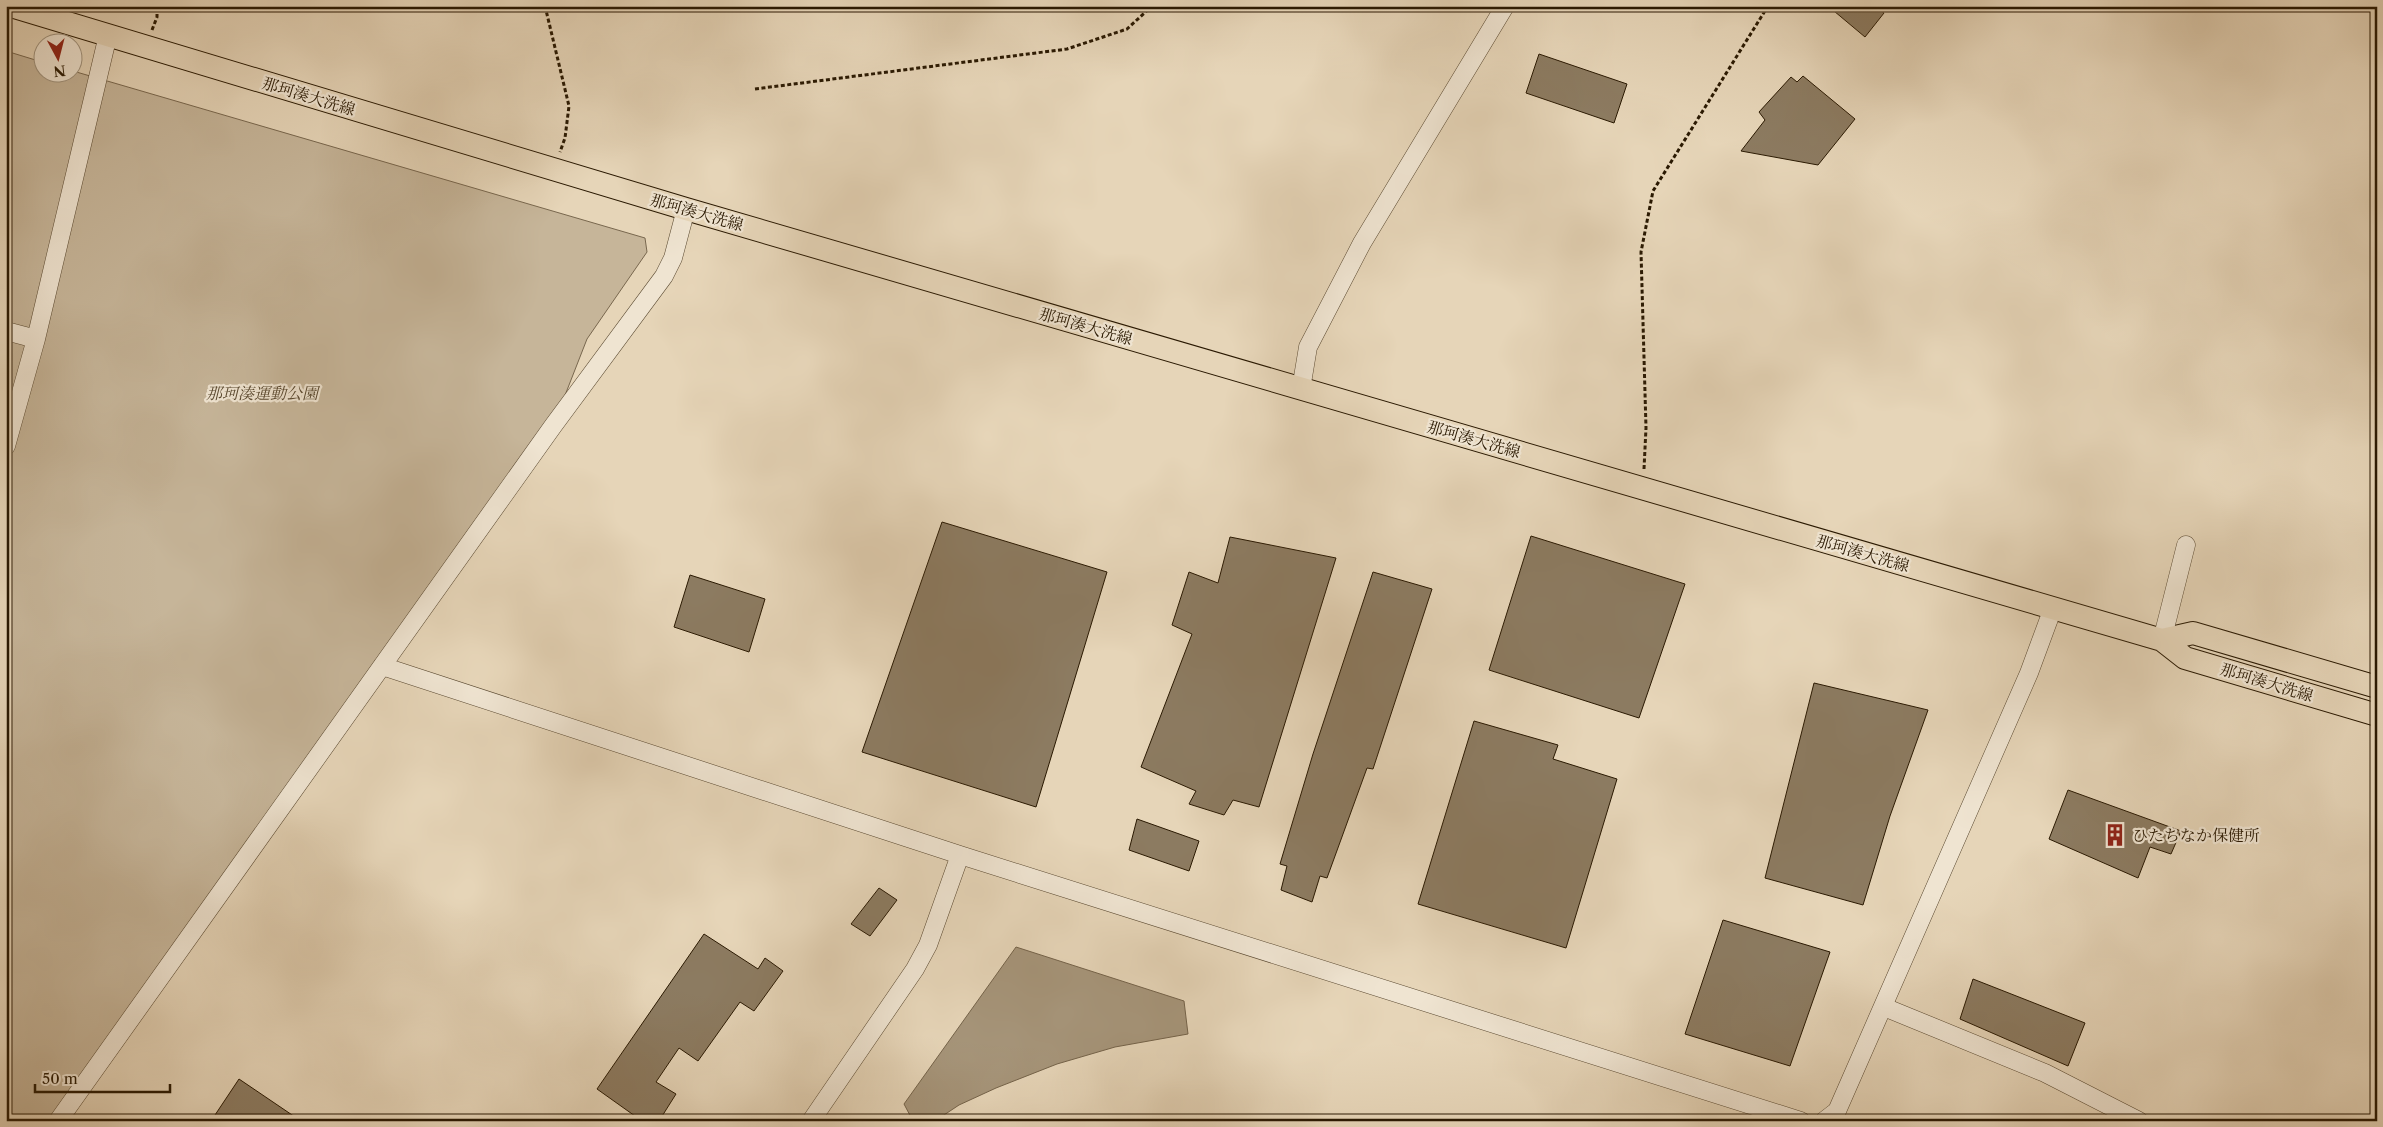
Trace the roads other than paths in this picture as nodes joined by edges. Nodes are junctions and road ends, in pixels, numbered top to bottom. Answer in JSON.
{"nodes":[{"id":1,"x":12,"y":6,"type":"edge"},
{"id":2,"x":1505,"y":6,"type":"edge"},
{"id":3,"x":108,"y":35,"type":"junction"},
{"id":4,"x":686,"y":209,"type":"junction"},
{"id":5,"x":6,"y":331,"type":"edge"},
{"id":6,"x":36,"y":339,"type":"junction"},
{"id":7,"x":1301,"y":388,"type":"junction"},
{"id":8,"x":6,"y":446,"type":"edge"},
{"id":9,"x":2186,"y":545,"type":"dead end"},
{"id":10,"x":2053,"y":608,"type":"junction"},
{"id":11,"x":2162,"y":640,"type":"junction"},
{"id":12,"x":382,"y":666,"type":"junction"},
{"id":13,"x":2377,"y":687,"type":"edge"},
{"id":14,"x":2377,"y":715,"type":"edge"},
{"id":15,"x":960,"y":855,"type":"junction"},
{"id":16,"x":1884,"y":1007,"type":"junction"},
{"id":17,"x":58,"y":1121,"type":"edge"},
{"id":18,"x":811,"y":1121,"type":"edge"},
{"id":19,"x":1801,"y":1121,"type":"edge"},
{"id":20,"x":1824,"y":1121,"type":"edge"},
{"id":21,"x":2139,"y":1121,"type":"edge"}],
"edges":[{"from":1,"to":3,"type":"main road","name":"那珂湊大洗線"},
{"from":2,"to":7,"type":"street"},
{"from":3,"to":4,"type":"main road","name":"那珂湊大洗線"},
{"from":3,"to":6,"type":"street"},
{"from":4,"to":7,"type":"main road","name":"那珂湊大洗線"},
{"from":4,"to":12,"type":"street"},
{"from":5,"to":6,"type":"street"},
{"from":6,"to":8,"type":"street"},
{"from":7,"to":10,"type":"main road","name":"那珂湊大洗線"},
{"from":9,"to":11,"type":"street"},
{"from":10,"to":11,"type":"main road","name":"那珂湊大洗線"},
{"from":10,"to":16,"type":"street"},
{"from":11,"to":13,"type":"main road","name":"那珂湊大洗線"},
{"from":11,"to":14,"type":"main road","name":"那珂湊大洗線"},
{"from":12,"to":15,"type":"street"},
{"from":12,"to":17,"type":"street"},
{"from":15,"to":18,"type":"street"},
{"from":15,"to":19,"type":"street"},
{"from":16,"to":20,"type":"street"},
{"from":16,"to":21,"type":"street"}]}
